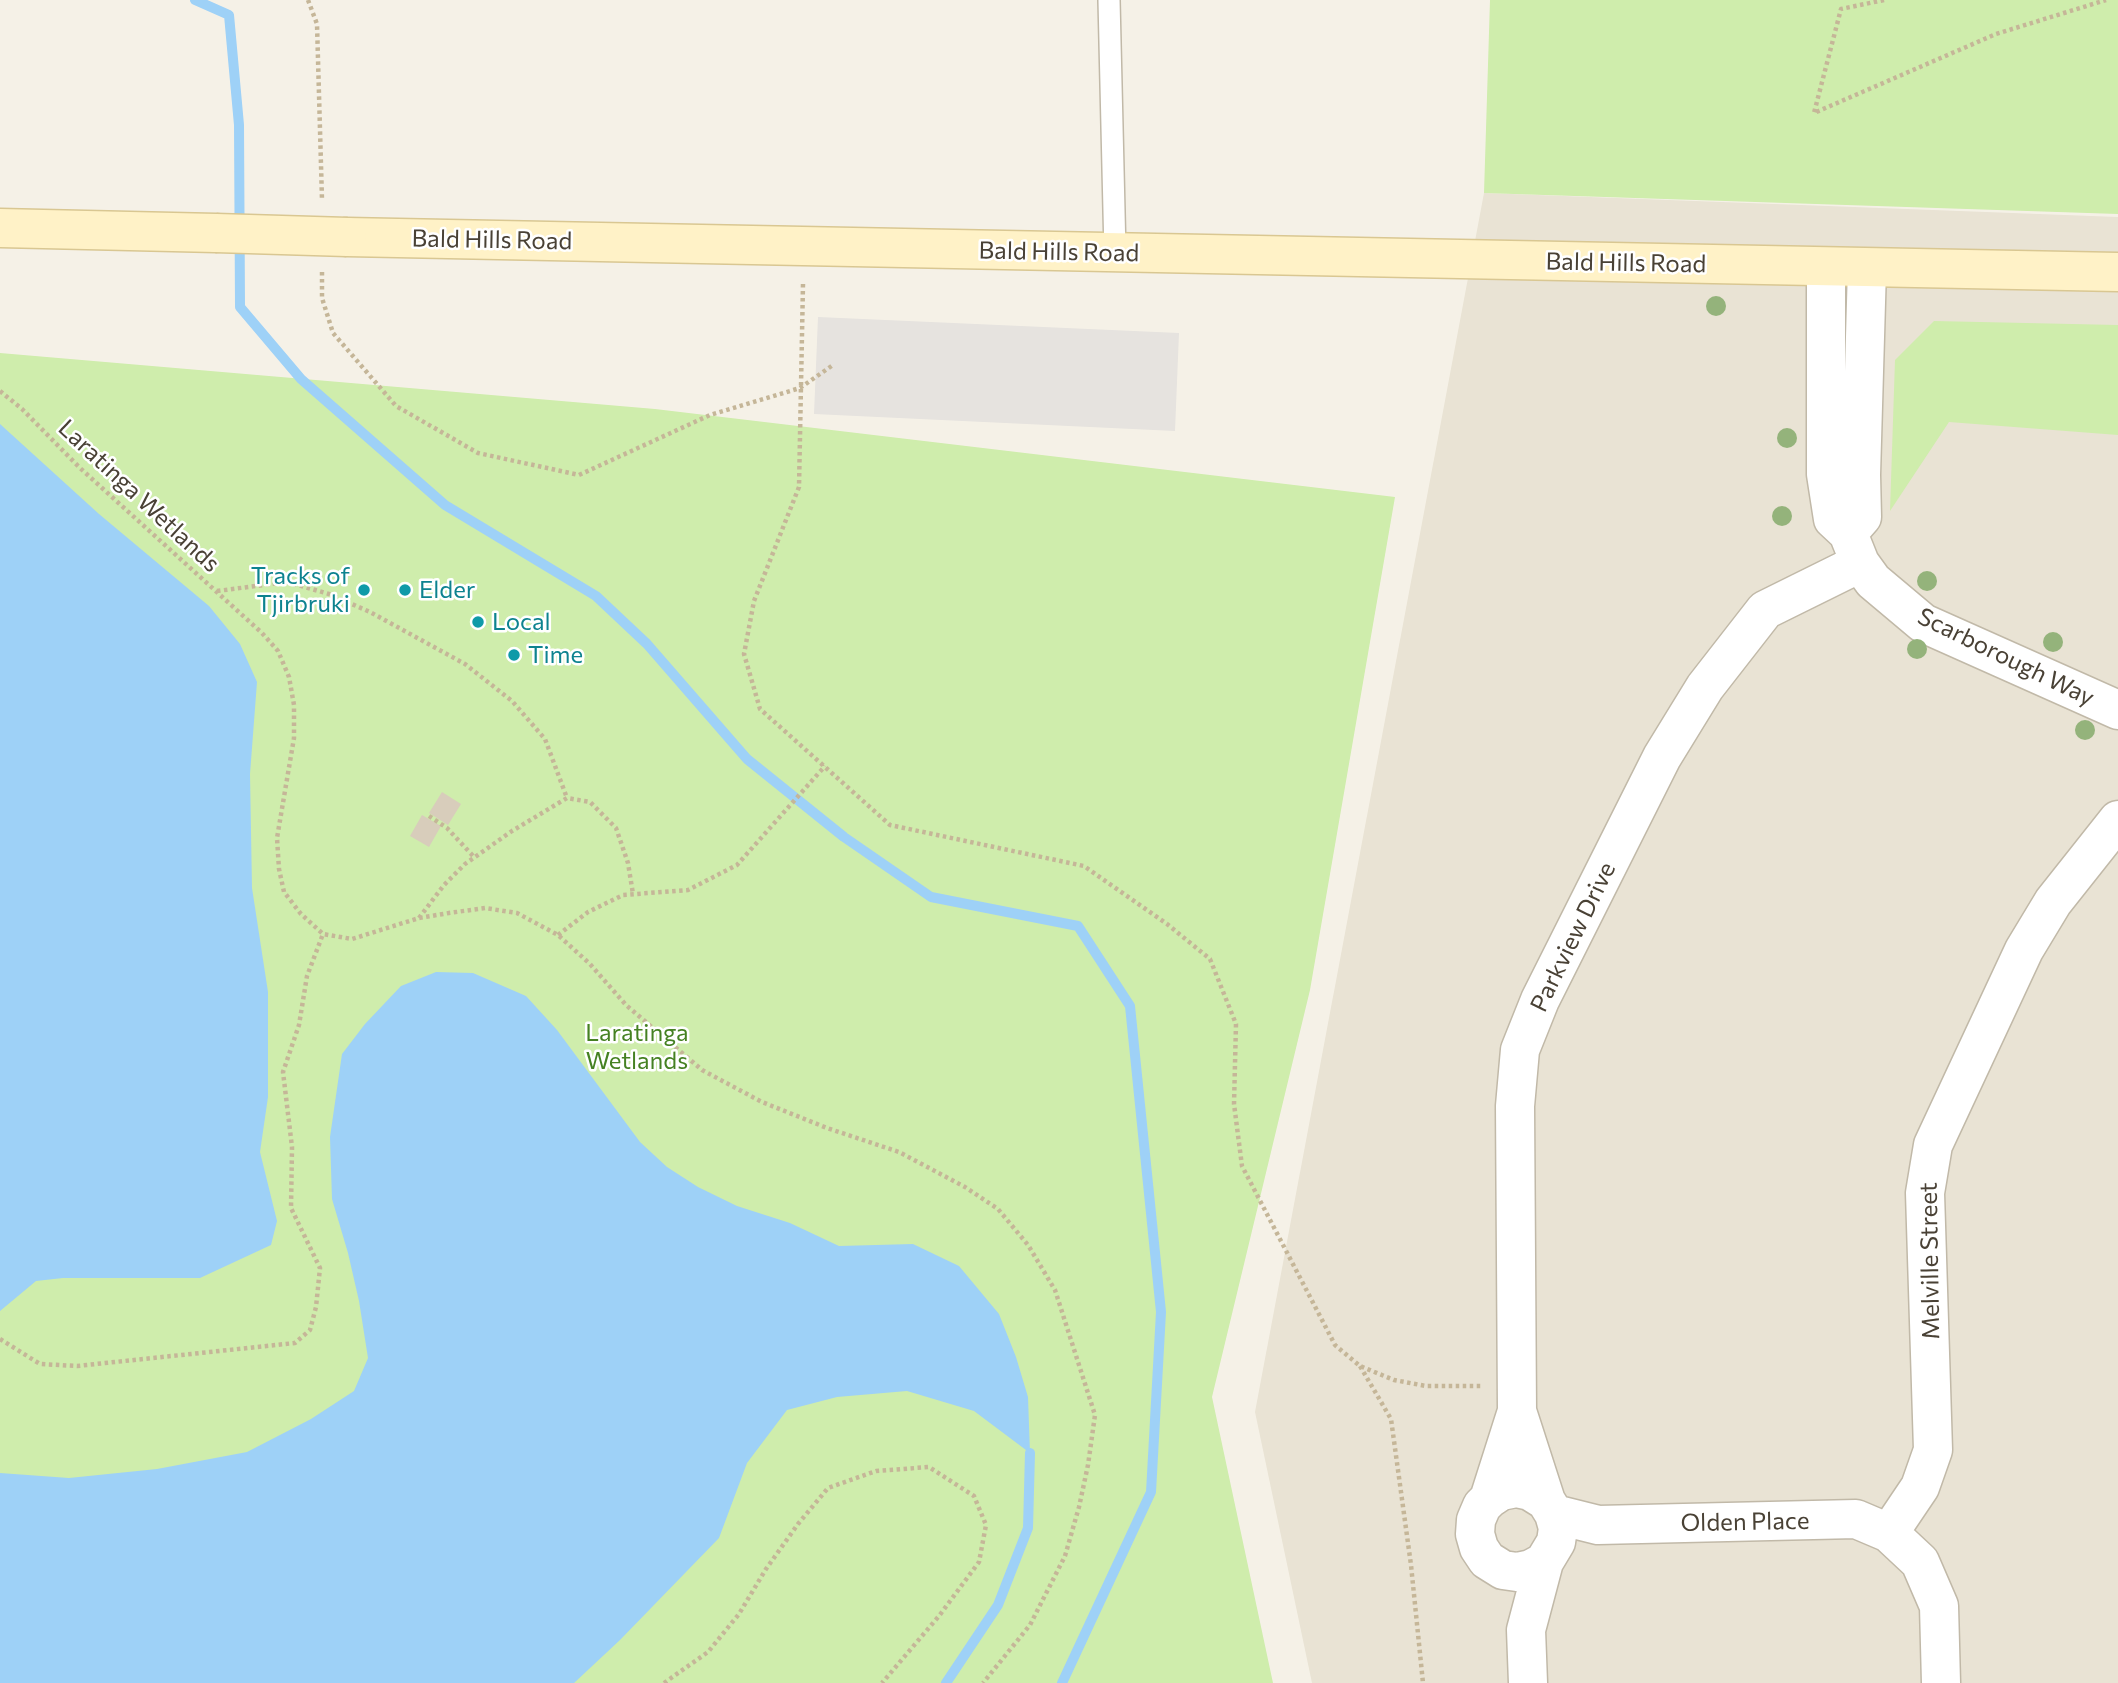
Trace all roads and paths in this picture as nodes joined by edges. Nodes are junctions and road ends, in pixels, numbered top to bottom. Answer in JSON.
{"nodes":[{"id":1,"x":308,"y":0,"type":"edge"},
{"id":2,"x":1108,"y":0,"type":"edge"},
{"id":3,"x":1884,"y":0,"type":"edge"},
{"id":4,"x":2106,"y":0,"type":"edge"},
{"id":5,"x":322,"y":204,"type":"dead end"},
{"id":6,"x":0,"y":228,"type":"edge"},
{"id":7,"x":804,"y":246,"type":"junction"},
{"id":8,"x":1115,"y":253,"type":"junction"},
{"id":9,"x":1826,"y":267,"type":"junction"},
{"id":10,"x":1867,"y":268,"type":"junction"},
{"id":11,"x":322,"y":270,"type":"dead end"},
{"id":12,"x":2118,"y":272,"type":"edge"},
{"id":13,"x":832,"y":365,"type":"dead end"},
{"id":14,"x":800,"y":388,"type":"junction"},
{"id":15,"x":0,"y":391,"type":"edge"},
{"id":16,"x":1854,"y":548,"type":"junction"},
{"id":17,"x":216,"y":591,"type":"junction"},
{"id":18,"x":2118,"y":710,"type":"edge"},
{"id":19,"x":825,"y":766,"type":"junction"},
{"id":20,"x":566,"y":798,"type":"junction"},
{"id":21,"x":429,"y":816,"type":"dead end"},
{"id":22,"x":2118,"y":820,"type":"edge"},
{"id":23,"x":474,"y":858,"type":"junction"},
{"id":24,"x":633,"y":894,"type":"junction"},
{"id":25,"x":419,"y":918,"type":"junction"},
{"id":26,"x":323,"y":933,"type":"junction"},
{"id":27,"x":558,"y":935,"type":"junction"},
{"id":28,"x":0,"y":1339,"type":"edge"},
{"id":29,"x":1360,"y":1366,"type":"junction"},
{"id":30,"x":1517,"y":1398,"type":"junction"},
{"id":31,"x":1489,"y":1499,"type":"junction"},
{"id":32,"x":1550,"y":1508,"type":"junction"},
{"id":33,"x":1598,"y":1525,"type":"junction"},
{"id":34,"x":1889,"y":1533,"type":"junction"},
{"id":35,"x":1547,"y":1559,"type":"junction"},
{"id":36,"x":1487,"y":1560,"type":"junction"},
{"id":37,"x":1526,"y":1630,"type":"junction"},
{"id":38,"x":663,"y":1683,"type":"edge"},
{"id":39,"x":882,"y":1683,"type":"edge"},
{"id":40,"x":983,"y":1683,"type":"edge"},
{"id":41,"x":1423,"y":1683,"type":"edge"},
{"id":42,"x":1528,"y":1683,"type":"edge"},
{"id":43,"x":1941,"y":1683,"type":"edge"}],
"edges":[{"from":1,"to":5,"type":"path"},
{"from":2,"to":8,"type":"lane"},
{"from":3,"to":4,"type":"path"},
{"from":6,"to":7,"type":"main road","name":"Bald Hills Road","bridge":true},
{"from":7,"to":8,"type":"main road","name":"Bald Hills Road"},
{"from":7,"to":14,"type":"path"},
{"from":8,"to":9,"type":"main road","name":"Bald Hills Road"},
{"from":9,"to":10,"type":"main road","name":"Bald Hills Road"},
{"from":9,"to":16,"type":"street","name":"Scarborough Way"},
{"from":10,"to":12,"type":"main road","name":"Bald Hills Road"},
{"from":10,"to":16,"type":"street"},
{"from":11,"to":14,"type":"path"},
{"from":13,"to":14,"type":"path"},
{"from":14,"to":19,"type":"path"},
{"from":15,"to":17,"type":"path","name":"Laratinga Wetlands"},
{"from":16,"to":18,"type":"street","name":"Scarborough Way"},
{"from":16,"to":30,"type":"street","name":"Parkview Drive"},
{"from":17,"to":20,"type":"path"},
{"from":17,"to":26,"type":"path","name":"Laratinga Wetlands"},
{"from":19,"to":24,"type":"path"},
{"from":19,"to":29,"type":"path"},
{"from":20,"to":23,"type":"path"},
{"from":20,"to":24,"type":"path"},
{"from":21,"to":23,"type":"path"},
{"from":22,"to":34,"type":"street","name":"Melville Street"},
{"from":23,"to":25,"type":"path"},
{"from":24,"to":27,"type":"path"},
{"from":25,"to":26,"type":"path"},
{"from":25,"to":27,"type":"path"},
{"from":26,"to":28,"type":"path"},
{"from":27,"to":40,"type":"path"},
{"from":29,"to":30,"type":"path"},
{"from":29,"to":41,"type":"path"},
{"from":30,"to":31,"type":"street","name":"Parkview Drive"},
{"from":30,"to":32,"type":"street","name":"Parkview Drive"},
{"from":31,"to":32,"type":"street"},
{"from":31,"to":36,"type":"street"},
{"from":32,"to":33,"type":"street","name":"Olden Place"},
{"from":32,"to":35,"type":"street"},
{"from":33,"to":34,"type":"street","name":"Olden Place"},
{"from":33,"to":35,"type":"street"},
{"from":34,"to":43,"type":"street"},
{"from":35,"to":36,"type":"street"},
{"from":35,"to":37,"type":"street"},
{"from":36,"to":37,"type":"street"},
{"from":37,"to":42,"type":"street"},
{"from":38,"to":39,"type":"path"}]}
